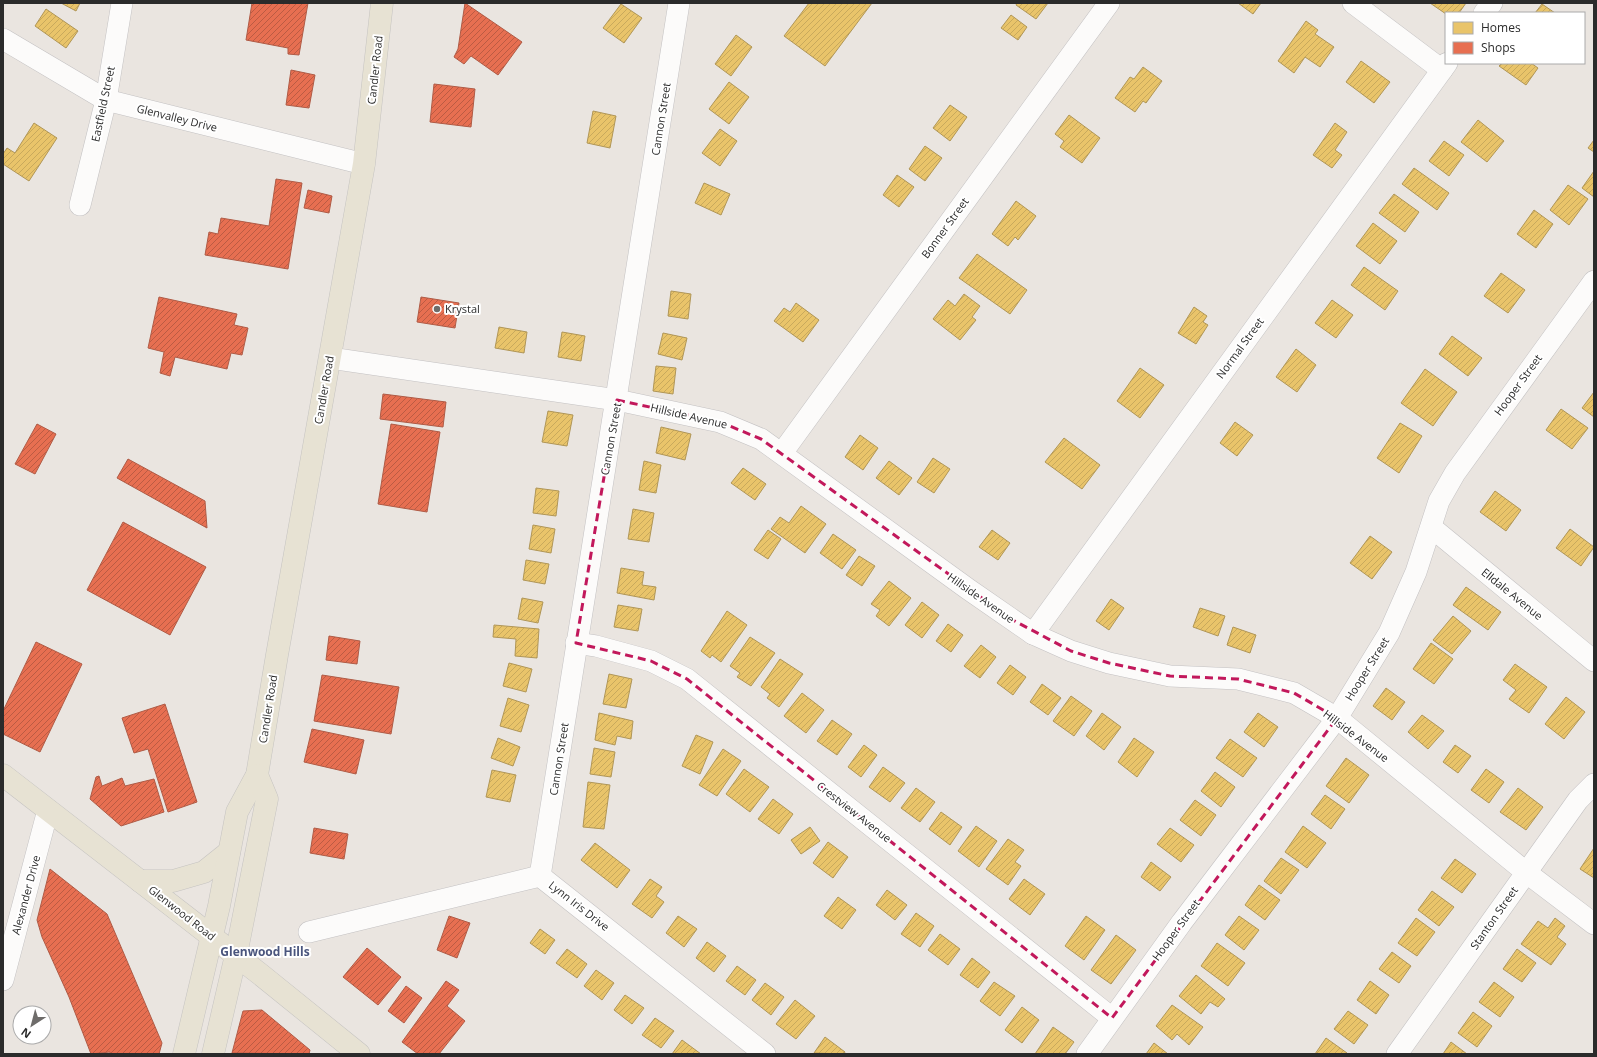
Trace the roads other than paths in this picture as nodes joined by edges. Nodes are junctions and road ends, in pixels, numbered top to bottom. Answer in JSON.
{"nodes":[{"id":1,"x":122,"y":3,"type":"edge"},
{"id":2,"x":382,"y":3,"type":"edge"},
{"id":3,"x":679,"y":3,"type":"edge"},
{"id":4,"x":1109,"y":3,"type":"edge"},
{"id":5,"x":1353,"y":3,"type":"edge"},
{"id":6,"x":1492,"y":3,"type":"edge"},
{"id":7,"x":1485,"y":12,"type":"edge"},
{"id":8,"x":3,"y":39,"type":"edge"},
{"id":9,"x":1444,"y":67,"type":"edge"},
{"id":10,"x":106,"y":100,"type":"junction"},
{"id":11,"x":364,"y":164,"type":"junction"},
{"id":12,"x":80,"y":205,"type":"dead end"},
{"id":13,"x":1594,"y":281,"type":"edge"},
{"id":14,"x":330,"y":358,"type":"junction"},
{"id":15,"x":618,"y":400,"type":"junction"},
{"id":16,"x":782,"y":453,"type":"junction"},
{"id":17,"x":1430,"y":528,"type":"junction"},
{"id":18,"x":1033,"y":634,"type":"junction"},
{"id":19,"x":576,"y":643,"type":"junction"},
{"id":20,"x":1594,"y":661,"type":"edge"},
{"id":21,"x":1337,"y":718,"type":"junction"},
{"id":22,"x":3,"y":774,"type":"edge"},
{"id":23,"x":258,"y":775,"type":"junction"},
{"id":24,"x":1594,"y":784,"type":"edge"},
{"id":25,"x":48,"y":810,"type":"junction"},
{"id":26,"x":229,"y":852,"type":"junction"},
{"id":27,"x":1527,"y":873,"type":"junction"},
{"id":28,"x":540,"y":876,"type":"junction"},
{"id":29,"x":140,"y":881,"type":"junction"},
{"id":30,"x":1594,"y":924,"type":"edge"},
{"id":31,"x":310,"y":932,"type":"dead end"},
{"id":32,"x":212,"y":936,"type":"junction"},
{"id":33,"x":236,"y":955,"type":"junction"},
{"id":34,"x":3,"y":980,"type":"edge"},
{"id":35,"x":1112,"y":1018,"type":"junction"},
{"id":36,"x":184,"y":1054,"type":"edge"},
{"id":37,"x":213,"y":1054,"type":"edge"},
{"id":38,"x":359,"y":1054,"type":"edge"},
{"id":39,"x":765,"y":1054,"type":"edge"},
{"id":40,"x":1087,"y":1054,"type":"edge"},
{"id":41,"x":1397,"y":1054,"type":"edge"}],
"edges":[{"from":1,"to":10,"type":"street","name":"Eastfield Street"},
{"from":2,"to":11,"type":"main road","name":"Candler Road"},
{"from":3,"to":15,"type":"street","name":"Cannon Street"},
{"from":4,"to":16,"type":"street","name":"Bonner Street"},
{"from":5,"to":9,"type":"street"},
{"from":6,"to":7,"type":"street"},
{"from":8,"to":10,"type":"street","name":"Glenvalley Drive"},
{"from":9,"to":18,"type":"street","name":"Normal Street"},
{"from":10,"to":11,"type":"street","name":"Glenvalley Drive"},
{"from":10,"to":12,"type":"street","name":"Eastfield Street"},
{"from":11,"to":14,"type":"main road","name":"Candler Road"},
{"from":13,"to":17,"type":"street","name":"Hooper Street"},
{"from":14,"to":15,"type":"street","name":"Hillside Avenue"},
{"from":14,"to":23,"type":"main road","name":"Candler Road"},
{"from":15,"to":16,"type":"street","name":"Hillside Avenue"},
{"from":15,"to":19,"type":"street","name":"Cannon Street"},
{"from":16,"to":18,"type":"street","name":"Hillside Avenue"},
{"from":17,"to":20,"type":"street","name":"Elldale Avenue"},
{"from":17,"to":21,"type":"street","name":"Hooper Street"},
{"from":18,"to":21,"type":"street","name":"Hillside Avenue"},
{"from":19,"to":28,"type":"street","name":"Cannon Street"},
{"from":19,"to":35,"type":"street","name":"Crestview Avenue"},
{"from":21,"to":27,"type":"street","name":"Hillside Avenue"},
{"from":21,"to":35,"type":"street","name":"Hooper Street"},
{"from":22,"to":25,"type":"main road","name":"Glenwood Road"},
{"from":23,"to":26,"type":"main road","name":"Candler Road"},
{"from":23,"to":33,"type":"main road"},
{"from":24,"to":27,"type":"street","name":"Stanton Street"},
{"from":25,"to":29,"type":"main road","name":"Glenwood Road"},
{"from":25,"to":34,"type":"street","name":"Alexander Drive"},
{"from":26,"to":29,"type":"main road"},
{"from":26,"to":32,"type":"main road","name":"Candler Road"},
{"from":27,"to":30,"type":"street","name":"Hillside Avenue"},
{"from":27,"to":41,"type":"street","name":"Stanton Street"},
{"from":28,"to":31,"type":"street","name":"Lynn Iris Drive"},
{"from":28,"to":39,"type":"street","name":"Lynn Iris Drive"},
{"from":29,"to":32,"type":"main road","name":"Glenwood Road"},
{"from":32,"to":33,"type":"main road","name":"Glenwood Road"},
{"from":32,"to":36,"type":"main road","name":"Candler Road"},
{"from":33,"to":37,"type":"main road"},
{"from":33,"to":38,"type":"main road","name":"Glenwood Road"},
{"from":35,"to":40,"type":"street","name":"Hooper Street"}]}
